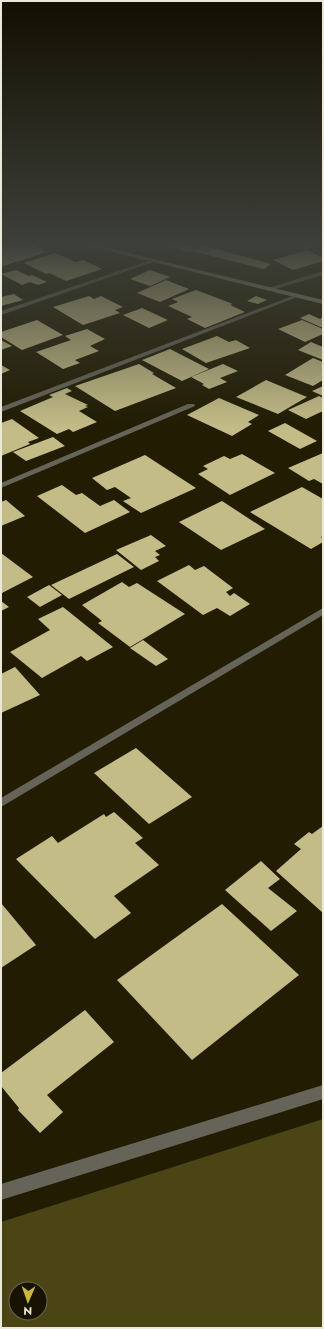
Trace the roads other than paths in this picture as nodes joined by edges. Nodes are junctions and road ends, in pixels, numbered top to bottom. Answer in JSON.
{"nodes":[{"id":1,"x":27,"y":304,"type":"edge"},
{"id":2,"x":275,"y":304,"type":"edge"},
{"id":3,"x":1,"y":313,"type":"edge"},
{"id":4,"x":191,"y":406,"type":"dead end"},
{"id":5,"x":1,"y":410,"type":"edge"},
{"id":6,"x":1,"y":486,"type":"edge"},
{"id":7,"x":323,"y":611,"type":"edge"},
{"id":8,"x":1,"y":802,"type":"edge"},
{"id":9,"x":323,"y":1092,"type":"edge"},
{"id":10,"x":1,"y":1192,"type":"edge"}],
"edges":[{"from":1,"to":3,"type":"street"},
{"from":2,"to":5,"type":"street"},
{"from":4,"to":6,"type":"street"},
{"from":7,"to":8,"type":"street"},
{"from":9,"to":10,"type":"street"}]}
